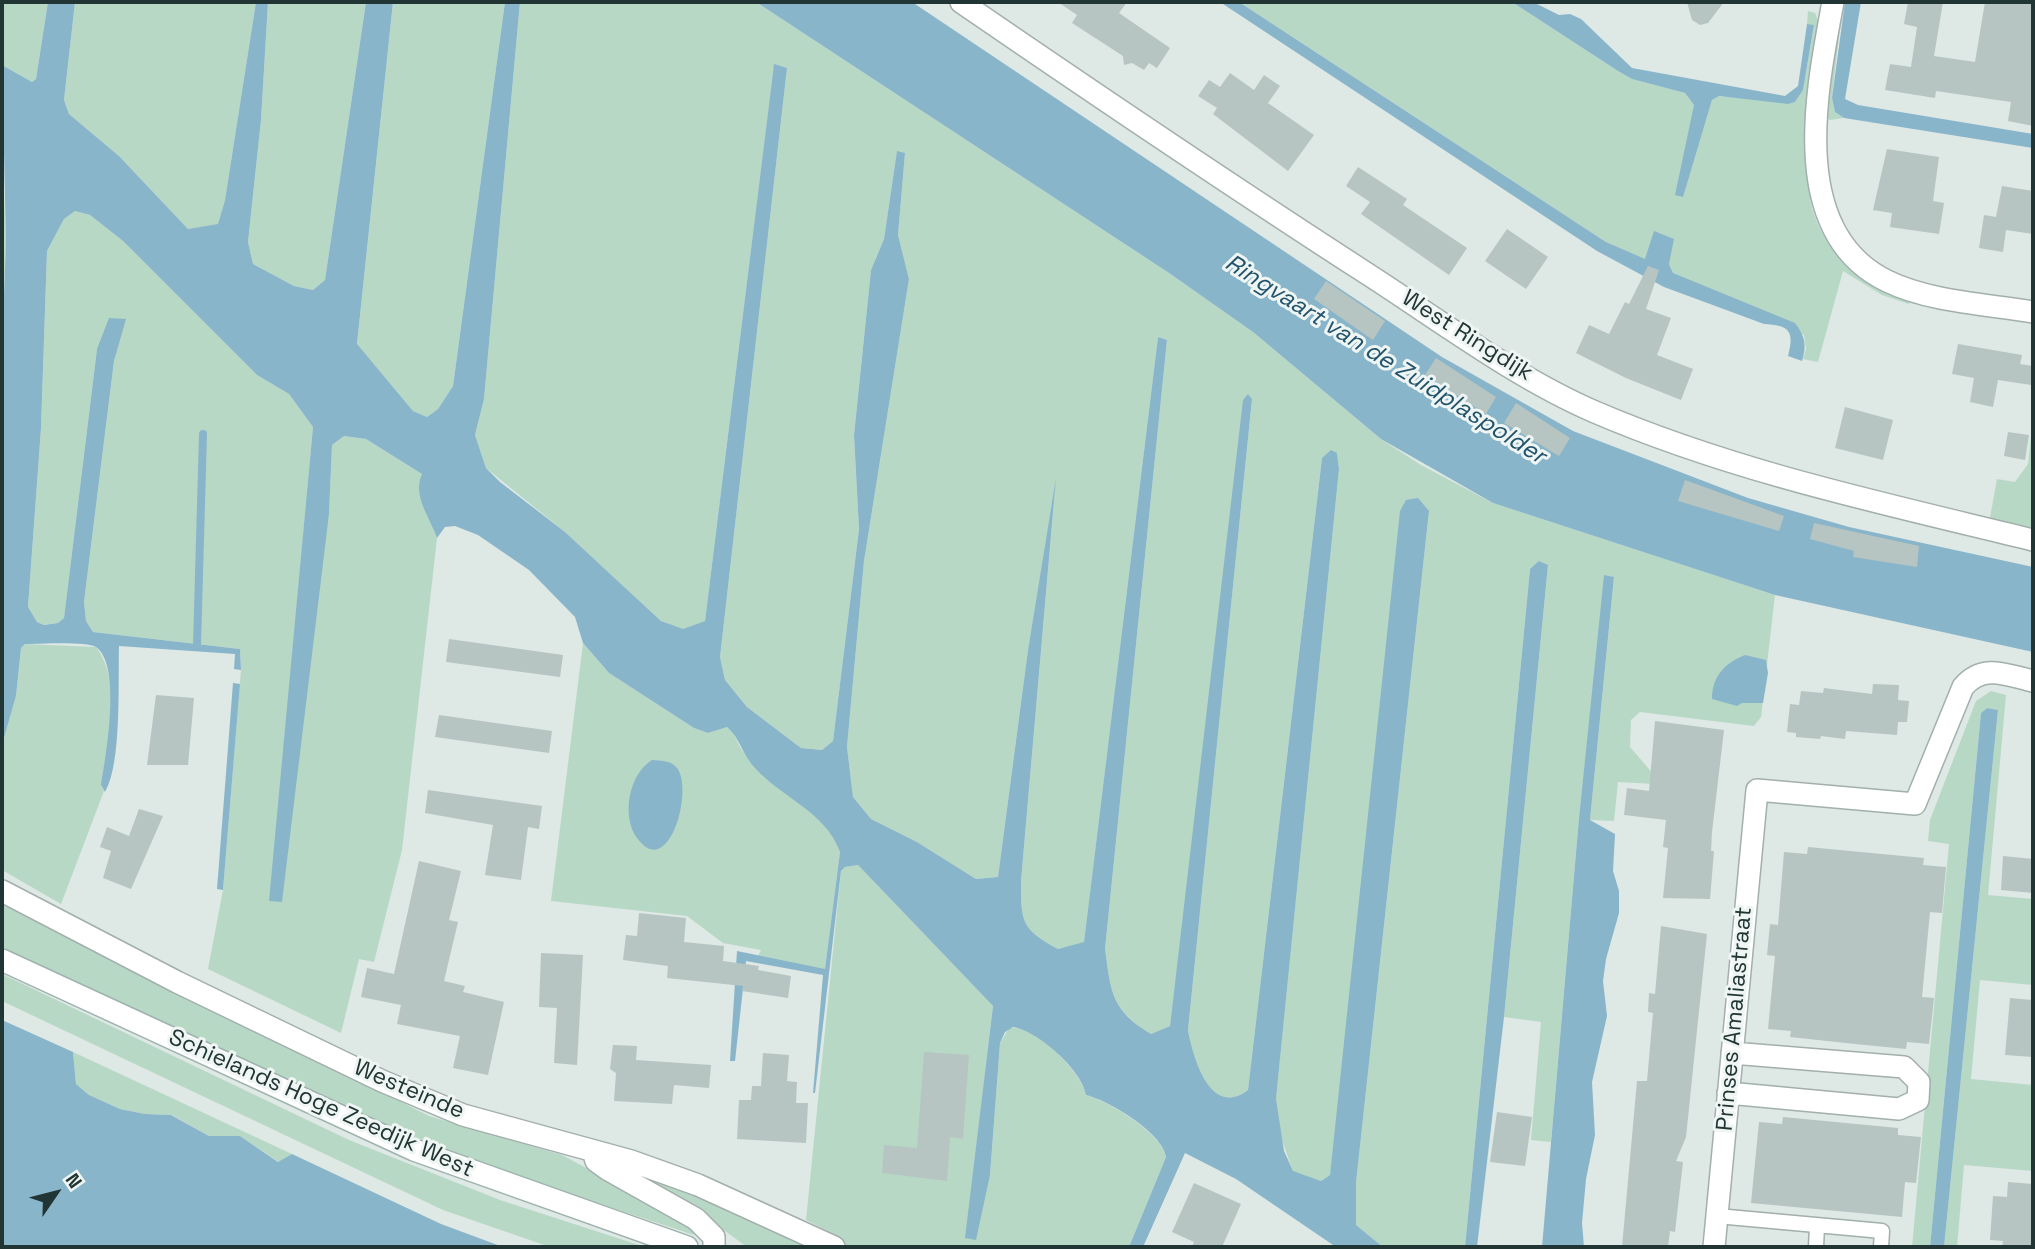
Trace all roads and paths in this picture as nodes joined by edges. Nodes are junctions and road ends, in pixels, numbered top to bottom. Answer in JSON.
{"nodes":[{"id":1,"x":961,"y":2,"type":"edge"},
{"id":2,"x":1833,"y":2,"type":"edge"},
{"id":3,"x":2033,"y":312,"type":"edge"},
{"id":4,"x":2033,"y":540,"type":"edge"},
{"id":5,"x":2033,"y":681,"type":"edge"},
{"id":6,"x":2,"y":891,"type":"edge"},
{"id":7,"x":2,"y":960,"type":"edge"},
{"id":8,"x":1732,"y":1053,"type":"junction"},
{"id":9,"x":1728,"y":1093,"type":"junction"},
{"id":10,"x":593,"y":1151,"type":"junction"},
{"id":11,"x":1717,"y":1216,"type":"junction"},
{"id":12,"x":1817,"y":1226,"type":"junction"},
{"id":13,"x":687,"y":1247,"type":"edge"},
{"id":14,"x":714,"y":1247,"type":"edge"},
{"id":15,"x":834,"y":1247,"type":"edge"},
{"id":16,"x":1714,"y":1247,"type":"edge"},
{"id":17,"x":1816,"y":1247,"type":"edge"},
{"id":18,"x":1881,"y":1247,"type":"edge"}],
"edges":[{"from":1,"to":4,"type":"street","name":"West Ringdijk"},
{"from":2,"to":3,"type":"street"},
{"from":5,"to":8,"type":"street","name":"Prinses Amaliastraat"},
{"from":6,"to":10,"type":"street","name":"Westeinde"},
{"from":7,"to":13,"type":"street","name":"Schielands Hoge Zeedijk West"},
{"from":8,"to":9,"type":"street","name":"Prinses Amaliastraat"},
{"from":8,"to":9,"type":"street"},
{"from":9,"to":11,"type":"street","name":"Prinses Amaliastraat"},
{"from":10,"to":14,"type":"street"},
{"from":10,"to":15,"type":"street","name":"Westeinde"},
{"from":11,"to":12,"type":"lane"},
{"from":11,"to":16,"type":"street","name":"Prinses Amaliastraat"},
{"from":12,"to":17,"type":"lane"},
{"from":12,"to":18,"type":"lane"}]}
